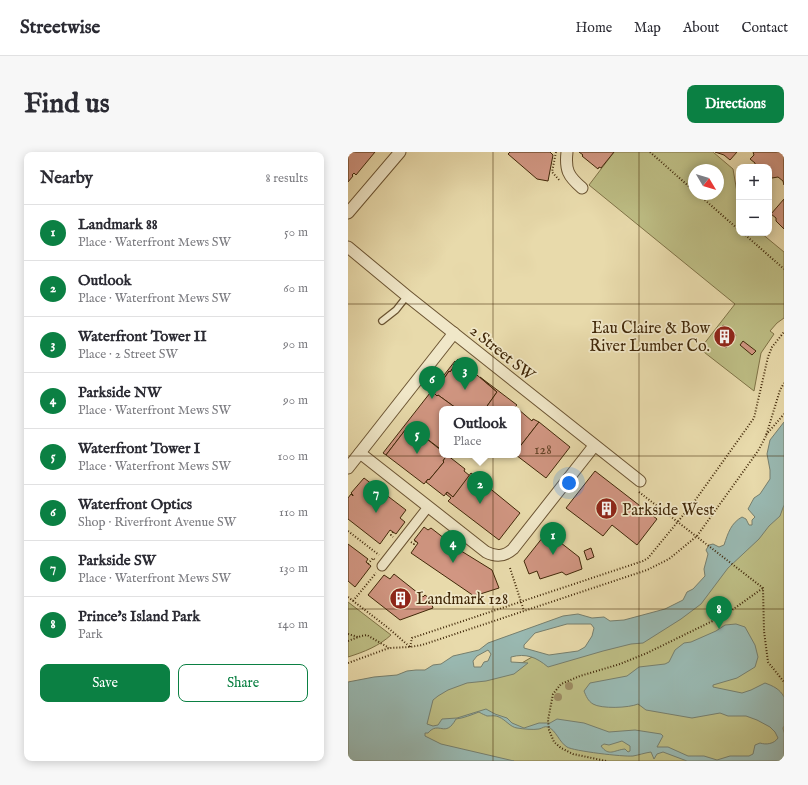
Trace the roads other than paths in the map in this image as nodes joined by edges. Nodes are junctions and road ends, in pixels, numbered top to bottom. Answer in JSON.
{"nodes":[{"id":1,"x":400,"y":152,"type":"edge"},
{"id":2,"x":567,"y":152,"type":"edge"},
{"id":3,"x":582,"y":188,"type":"dead end"},
{"id":4,"x":348,"y":213,"type":"edge"},
{"id":5,"x":348,"y":247,"type":"edge"},
{"id":6,"x":407,"y":296,"type":"junction"},
{"id":7,"x":382,"y":321,"type":"dead end"},
{"id":8,"x":454,"y":333,"type":"junction"},
{"id":9,"x":594,"y":446,"type":"junction"},
{"id":10,"x":360,"y":453,"type":"junction"},
{"id":11,"x":348,"y":468,"type":"edge"},
{"id":12,"x":639,"y":486,"type":"road end"},
{"id":13,"x":428,"y":507,"type":"junction"},
{"id":14,"x":384,"y":563,"type":"road end"}],
"edges":[{"from":1,"to":4,"type":"street"},
{"from":2,"to":3,"type":"street"},
{"from":5,"to":6,"type":"street","name":"2 Street SW"},
{"from":6,"to":7,"type":"lane"},
{"from":6,"to":8,"type":"street","name":"2 Street SW"},
{"from":8,"to":9,"type":"street","name":"2 Street SW"},
{"from":8,"to":10,"type":"street"},
{"from":9,"to":12,"type":"street","name":"2 Street SW"},
{"from":9,"to":13,"type":"street"},
{"from":10,"to":11,"type":"street"},
{"from":10,"to":13,"type":"street"},
{"from":13,"to":14,"type":"street"}]}
